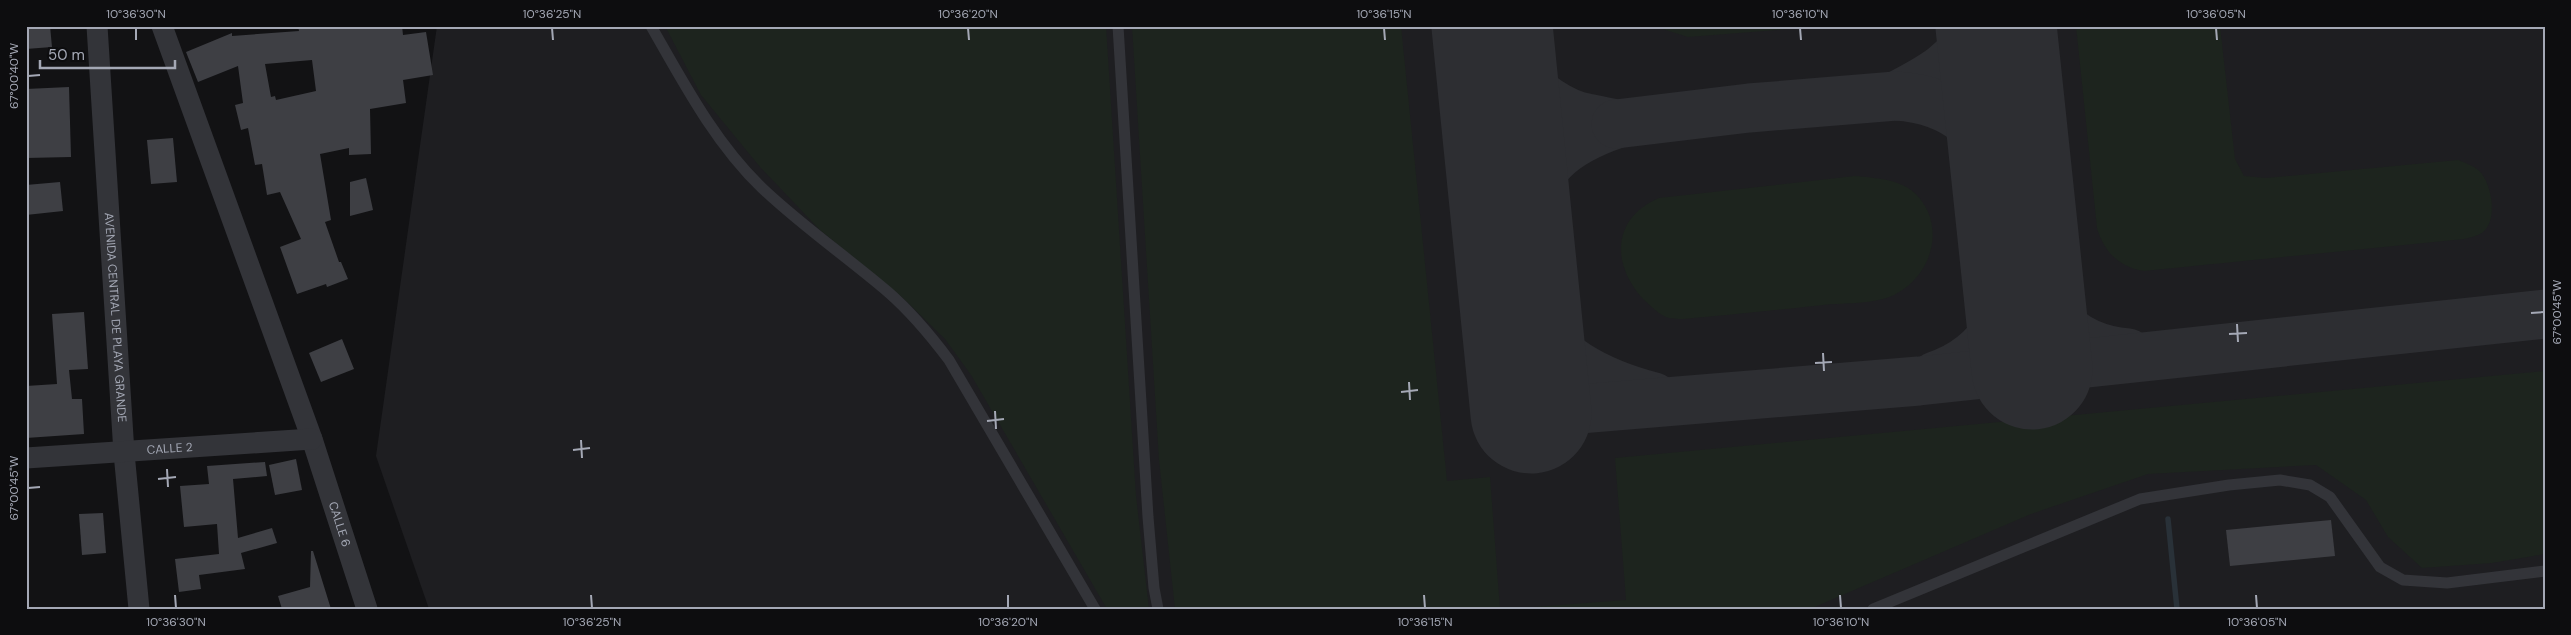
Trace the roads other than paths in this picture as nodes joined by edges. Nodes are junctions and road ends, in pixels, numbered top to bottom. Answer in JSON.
{"nodes":[{"id":1,"x":97,"y":26,"type":"edge"},
{"id":2,"x":162,"y":26,"type":"edge"},
{"id":3,"x":651,"y":26,"type":"edge"},
{"id":4,"x":1118,"y":26,"type":"edge"},
{"id":5,"x":312,"y":439,"type":"junction"},
{"id":6,"x":124,"y":453,"type":"junction"},
{"id":7,"x":26,"y":458,"type":"edge"},
{"id":8,"x":2545,"y":571,"type":"edge"},
{"id":9,"x":139,"y":609,"type":"edge"},
{"id":10,"x":367,"y":609,"type":"edge"},
{"id":11,"x":1095,"y":609,"type":"edge"},
{"id":12,"x":1158,"y":609,"type":"edge"},
{"id":13,"x":1873,"y":609,"type":"edge"}],
"edges":[{"from":1,"to":6,"type":"street","name":"AVENIDA CENTRAL DE PLAYA GRANDE"},
{"from":2,"to":5,"type":"street","name":"CALLE 6"},
{"from":3,"to":11,"type":"lane"},
{"from":4,"to":12,"type":"lane"},
{"from":5,"to":6,"type":"street","name":"CALLE 2"},
{"from":5,"to":10,"type":"street","name":"CALLE 6"},
{"from":6,"to":7,"type":"street","name":"CALLE 2"},
{"from":6,"to":9,"type":"street","name":"AVENIDA CENTRAL DE PLAYA GRANDE"},
{"from":8,"to":13,"type":"lane"}]}
